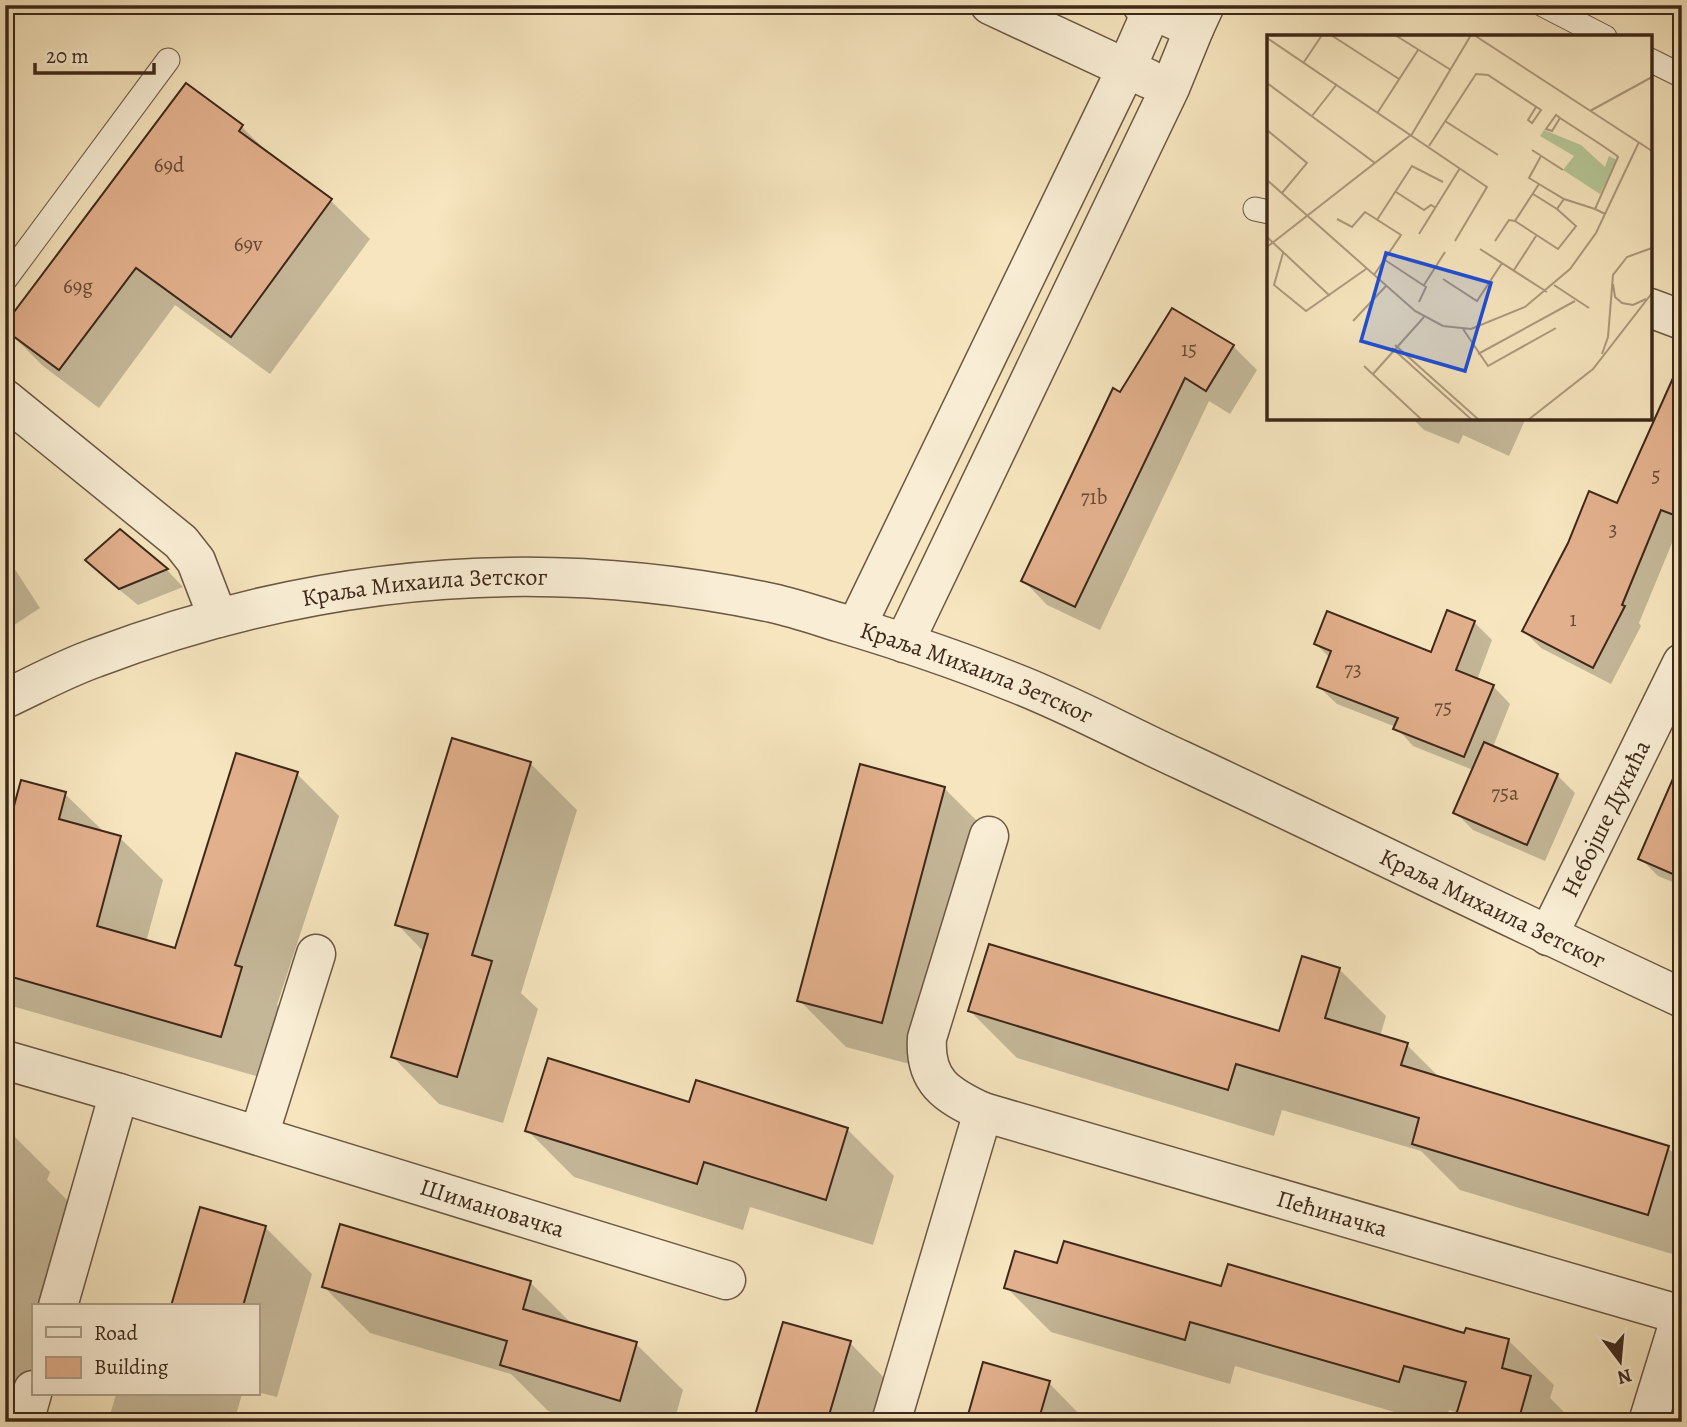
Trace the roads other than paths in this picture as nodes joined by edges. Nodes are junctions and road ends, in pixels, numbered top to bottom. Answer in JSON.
{"nodes":[{"id":1,"x":990,"y":5,"type":"edge"},
{"id":2,"x":1543,"y":5,"type":"edge"},
{"id":3,"x":1149,"y":7,"type":"edge"},
{"id":4,"x":1199,"y":17,"type":"edge"},
{"id":5,"x":1601,"y":35,"type":"edge"},
{"id":6,"x":168,"y":60,"type":"dead end"},
{"id":7,"x":1652,"y":61,"type":"edge"},
{"id":8,"x":1126,"y":69,"type":"junction"},
{"id":9,"x":1682,"y":76,"type":"edge"},
{"id":10,"x":1170,"y":88,"type":"junction"},
{"id":11,"x":5,"y":280,"type":"edge"},
{"id":12,"x":1652,"y":309,"type":"edge"},
{"id":13,"x":1682,"y":320,"type":"edge"},
{"id":14,"x":5,"y":399,"type":"edge"},
{"id":15,"x":218,"y":618,"type":"junction"},
{"id":16,"x":856,"y":627,"type":"junction"},
{"id":17,"x":904,"y":643,"type":"junction"},
{"id":18,"x":1682,"y":663,"type":"edge"},
{"id":19,"x":5,"y":699,"type":"edge"},
{"id":20,"x":989,"y":836,"type":"dead end"},
{"id":21,"x":1548,"y":936,"type":"junction"},
{"id":22,"x":316,"y":954,"type":"dead end"},
{"id":23,"x":1682,"y":998,"type":"edge"},
{"id":24,"x":5,"y":1060,"type":"edge"},
{"id":25,"x":119,"y":1093,"type":"junction"},
{"id":26,"x":983,"y":1112,"type":"junction"},
{"id":27,"x":259,"y":1135,"type":"junction"},
{"id":28,"x":726,"y":1280,"type":"dead end"},
{"id":29,"x":59,"y":1304,"type":"edge"},
{"id":30,"x":1681,"y":1314,"type":"edge"},
{"id":31,"x":32,"y":1394,"type":"edge"},
{"id":32,"x":24,"y":1422,"type":"edge"},
{"id":33,"x":891,"y":1422,"type":"edge"},
{"id":34,"x":1648,"y":1422,"type":"edge"}],
"edges":[{"from":1,"to":8,"type":"street"},
{"from":2,"to":5,"type":"lane"},
{"from":3,"to":4,"type":"street"},
{"from":3,"to":8,"type":"street"},
{"from":4,"to":10,"type":"street"},
{"from":6,"to":11,"type":"lane"},
{"from":7,"to":9,"type":"lane"},
{"from":8,"to":10,"type":"street"},
{"from":8,"to":16,"type":"street"},
{"from":10,"to":17,"type":"street"},
{"from":12,"to":13,"type":"street"},
{"from":14,"to":15,"type":"street"},
{"from":15,"to":16,"type":"street","name":"Краља Михаила Зетског"},
{"from":15,"to":19,"type":"street","name":"Краља Михаила Зетског"},
{"from":16,"to":17,"type":"street","name":"Краља Михаила Зетског"},
{"from":17,"to":21,"type":"street","name":"Краља Михаила Зетског"},
{"from":18,"to":21,"type":"street","name":"Небојше Дукића"},
{"from":20,"to":26,"type":"street","name":"Пећиначка"},
{"from":21,"to":23,"type":"street","name":"Краља Михаила Зетског"},
{"from":22,"to":27,"type":"street"},
{"from":24,"to":25,"type":"street","name":"Шимановачка"},
{"from":25,"to":27,"type":"street","name":"Шимановачка"},
{"from":25,"to":29,"type":"street"},
{"from":26,"to":30,"type":"street","name":"Пећиначка"},
{"from":26,"to":33,"type":"street"},
{"from":27,"to":28,"type":"street","name":"Шимановачка"},
{"from":30,"to":34,"type":"street"},
{"from":31,"to":32,"type":"street"}]}
